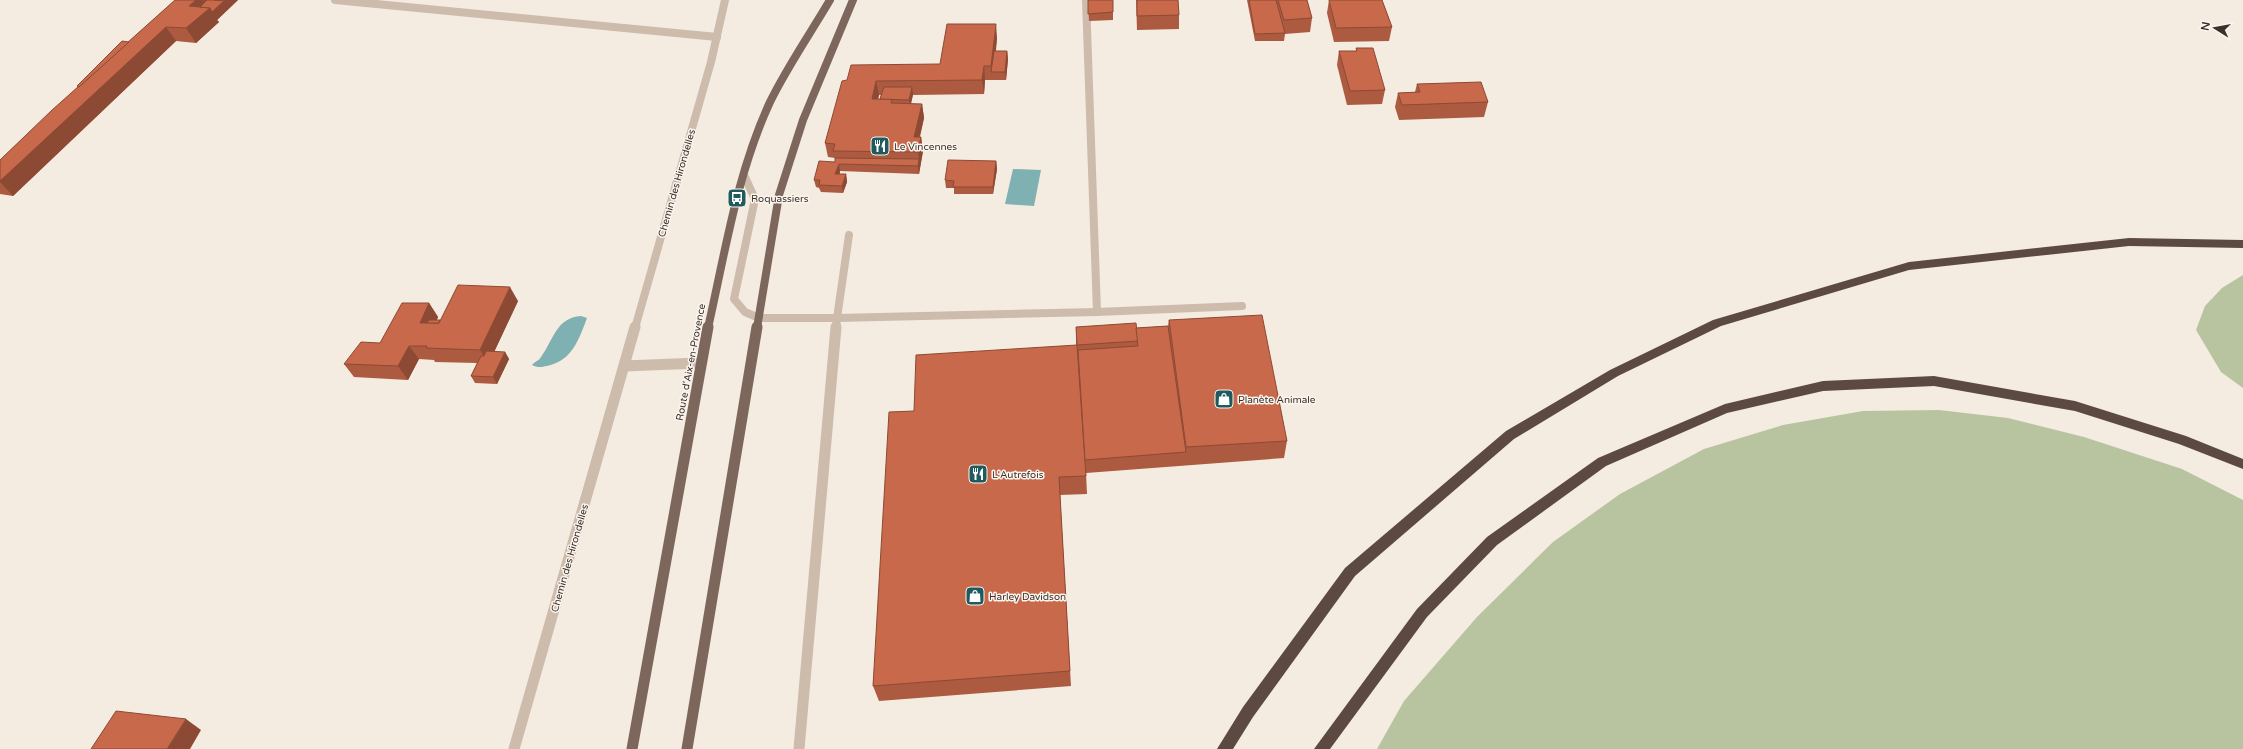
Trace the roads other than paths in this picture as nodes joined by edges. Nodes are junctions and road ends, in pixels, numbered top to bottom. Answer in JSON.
{"nodes":[{"id":1,"x":335,"y":0,"type":"edge"},
{"id":2,"x":725,"y":0,"type":"edge"},
{"id":3,"x":830,"y":0,"type":"edge"},
{"id":4,"x":853,"y":0,"type":"edge"},
{"id":5,"x":1086,"y":0,"type":"edge"},
{"id":6,"x":716,"y":37,"type":"junction"},
{"id":7,"x":744,"y":174,"type":"junction"},
{"id":8,"x":849,"y":235,"type":"dead end"},
{"id":9,"x":2243,"y":244,"type":"edge"},
{"id":10,"x":1242,"y":306,"type":"dead end"},
{"id":11,"x":1097,"y":312,"type":"junction"},
{"id":12,"x":759,"y":318,"type":"junction"},
{"id":13,"x":837,"y":318,"type":"junction"},
{"id":14,"x":700,"y":363,"type":"junction"},
{"id":15,"x":624,"y":366,"type":"junction"},
{"id":16,"x":2243,"y":464,"type":"edge"},
{"id":17,"x":514,"y":749,"type":"edge"},
{"id":18,"x":632,"y":749,"type":"edge"},
{"id":19,"x":686,"y":749,"type":"edge"},
{"id":20,"x":799,"y":749,"type":"edge"},
{"id":21,"x":1224,"y":749,"type":"edge"},
{"id":22,"x":1321,"y":749,"type":"edge"}],
"edges":[{"from":1,"to":6,"type":"street"},
{"from":2,"to":6,"type":"street","name":"Chemin des Hirondelles"},
{"from":3,"to":7,"type":"main road","name":"Route d'Aix-en-Provence"},
{"from":4,"to":12,"type":"main road"},
{"from":5,"to":11,"type":"street"},
{"from":6,"to":15,"type":"street","name":"Chemin des Hirondelles"},
{"from":7,"to":12,"type":"street"},
{"from":7,"to":14,"type":"main road","name":"Route d'Aix-en-Provence"},
{"from":8,"to":13,"type":"street"},
{"from":9,"to":21,"type":"highway"},
{"from":10,"to":11,"type":"street"},
{"from":11,"to":13,"type":"street"},
{"from":12,"to":13,"type":"street"},
{"from":12,"to":19,"type":"main road"},
{"from":13,"to":20,"type":"street"},
{"from":14,"to":15,"type":"street"},
{"from":14,"to":18,"type":"main road","name":"Route d'Aix-en-Provence"},
{"from":15,"to":17,"type":"street","name":"Chemin des Hirondelles"},
{"from":16,"to":22,"type":"highway"}]}
